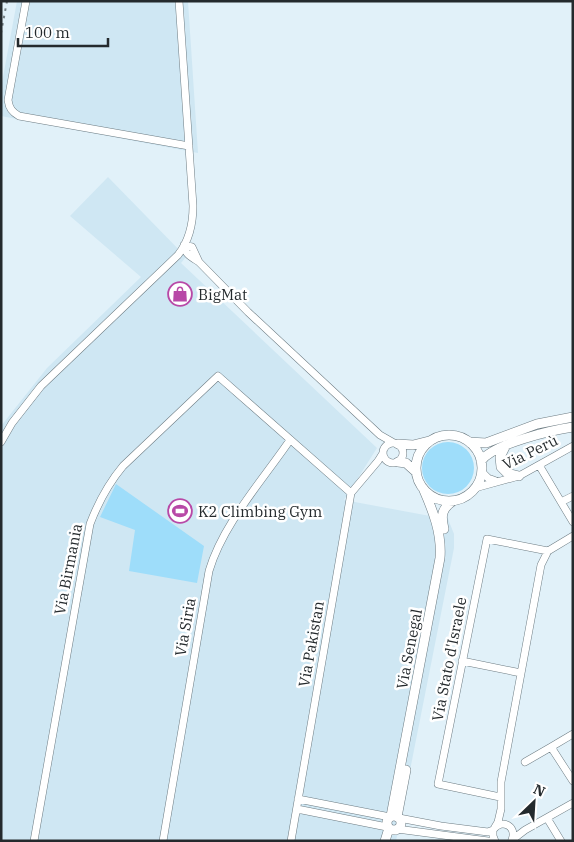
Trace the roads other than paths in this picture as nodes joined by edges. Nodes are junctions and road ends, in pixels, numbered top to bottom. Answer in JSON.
{"nodes":[{"id":1,"x":26,"y":1,"type":"edge"},
{"id":2,"x":179,"y":1,"type":"edge"},
{"id":3,"x":189,"y":146,"type":"junction"},
{"id":4,"x":189,"y":235,"type":"junction"},
{"id":5,"x":184,"y":245,"type":"junction"},
{"id":6,"x":192,"y":247,"type":"junction"},
{"id":7,"x":189,"y":255,"type":"junction"},
{"id":8,"x":178,"y":256,"type":"junction"},
{"id":9,"x":199,"y":262,"type":"junction"},
{"id":10,"x":573,"y":417,"type":"edge"},
{"id":11,"x":573,"y":427,"type":"edge"},
{"id":12,"x":380,"y":435,"type":"junction"},
{"id":13,"x":290,"y":440,"type":"junction"},
{"id":14,"x":429,"y":441,"type":"junction"},
{"id":15,"x":1,"y":442,"type":"edge"},
{"id":16,"x":469,"y":442,"type":"junction"},
{"id":17,"x":396,"y":443,"type":"junction"},
{"id":18,"x":506,"y":445,"type":"junction"},
{"id":19,"x":573,"y":446,"type":"edge"},
{"id":20,"x":383,"y":456,"type":"junction"},
{"id":21,"x":481,"y":461,"type":"junction"},
{"id":22,"x":398,"y":462,"type":"junction"},
{"id":23,"x":539,"y":465,"type":"junction"},
{"id":24,"x":416,"y":472,"type":"junction"},
{"id":25,"x":482,"y":472,"type":"junction"},
{"id":26,"x":519,"y":476,"type":"junction"},
{"id":27,"x":499,"y":482,"type":"junction"},
{"id":28,"x":423,"y":488,"type":"junction"},
{"id":29,"x":476,"y":488,"type":"junction"},
{"id":30,"x":351,"y":493,"type":"junction"},
{"id":31,"x":573,"y":496,"type":"edge"},
{"id":32,"x":453,"y":501,"type":"junction"},
{"id":33,"x":561,"y":502,"type":"junction"},
{"id":34,"x":573,"y":522,"type":"edge"},
{"id":35,"x":573,"y":536,"type":"edge"},
{"id":36,"x":548,"y":551,"type":"junction"},
{"id":37,"x":462,"y":661,"type":"junction"},
{"id":38,"x":521,"y":673,"type":"junction"},
{"id":39,"x":573,"y":734,"type":"edge"},
{"id":40,"x":551,"y":747,"type":"junction"},
{"id":41,"x":525,"y":762,"type":"dead end"},
{"id":42,"x":573,"y":781,"type":"edge"},
{"id":43,"x":500,"y":797,"type":"junction"},
{"id":44,"x":298,"y":799,"type":"junction"},
{"id":45,"x":573,"y":803,"type":"edge"},
{"id":46,"x":297,"y":809,"type":"junction"},
{"id":47,"x":501,"y":809,"type":"junction"},
{"id":48,"x":394,"y":817,"type":"junction"},
{"id":49,"x":547,"y":818,"type":"junction"},
{"id":50,"x":510,"y":826,"type":"junction"},
{"id":51,"x":530,"y":827,"type":"junction"},
{"id":52,"x":392,"y":828,"type":"junction"},
{"id":53,"x":493,"y":836,"type":"edge"},
{"id":54,"x":512,"y":840,"type":"edge"},
{"id":55,"x":34,"y":841,"type":"edge"},
{"id":56,"x":163,"y":841,"type":"edge"},
{"id":57,"x":291,"y":841,"type":"edge"},
{"id":58,"x":385,"y":841,"type":"edge"},
{"id":59,"x":393,"y":841,"type":"edge"},
{"id":60,"x":561,"y":841,"type":"edge"}],
"edges":[{"from":1,"to":3,"type":"street"},
{"from":2,"to":3,"type":"street"},
{"from":3,"to":4,"type":"street"},
{"from":4,"to":5,"type":"street"},
{"from":4,"to":6,"type":"street"},
{"from":5,"to":6,"type":"street"},
{"from":5,"to":7,"type":"street"},
{"from":5,"to":8,"type":"street"},
{"from":6,"to":9,"type":"street"},
{"from":7,"to":8,"type":"street"},
{"from":7,"to":9,"type":"street"},
{"from":8,"to":15,"type":"street"},
{"from":9,"to":12,"type":"street"},
{"from":10,"to":16,"type":"main road"},
{"from":11,"to":18,"type":"main road"},
{"from":12,"to":17,"type":"street"},
{"from":12,"to":20,"type":"street"},
{"from":13,"to":30,"type":"street","name":"Via Birmania"},
{"from":13,"to":55,"type":"street","name":"Via Birmania"},
{"from":13,"to":56,"type":"street","name":"Via Siria"},
{"from":14,"to":16,"type":"main road"},
{"from":14,"to":17,"type":"main road"},
{"from":14,"to":24,"type":"main road"},
{"from":16,"to":21,"type":"main road"},
{"from":17,"to":20,"type":"street"},
{"from":17,"to":22,"type":"street"},
{"from":18,"to":21,"type":"main road"},
{"from":18,"to":26,"type":"main road"},
{"from":19,"to":23,"type":"street","name":"Via Perù"},
{"from":20,"to":22,"type":"street"},
{"from":20,"to":30,"type":"street"},
{"from":21,"to":25,"type":"main road"},
{"from":22,"to":24,"type":"main road"},
{"from":23,"to":26,"type":"street","name":"Via Perù"},
{"from":23,"to":33,"type":"street"},
{"from":24,"to":28,"type":"main road"},
{"from":25,"to":27,"type":"street","name":"Via Perù"},
{"from":25,"to":29,"type":"main road"},
{"from":26,"to":27,"type":"street","name":"Via Perù"},
{"from":27,"to":29,"type":"street","name":"Via Perù"},
{"from":28,"to":32,"type":"main road"},
{"from":28,"to":48,"type":"main road","name":"Via Senegal"},
{"from":29,"to":32,"type":"main road"},
{"from":30,"to":44,"type":"street","name":"Via Pakistan"},
{"from":31,"to":33,"type":"street"},
{"from":32,"to":48,"type":"main road","name":"Via Senegal"},
{"from":33,"to":34,"type":"street"},
{"from":35,"to":36,"type":"street"},
{"from":36,"to":37,"type":"street","name":"Via Stato d'Israele"},
{"from":36,"to":38,"type":"street"},
{"from":37,"to":38,"type":"street"},
{"from":37,"to":43,"type":"street","name":"Via Stato d'Israele"},
{"from":38,"to":43,"type":"street"},
{"from":39,"to":40,"type":"street"},
{"from":40,"to":41,"type":"street"},
{"from":40,"to":42,"type":"street"},
{"from":43,"to":47,"type":"street"},
{"from":44,"to":46,"type":"street","name":"Via Pakistan"},
{"from":44,"to":48,"type":"street"},
{"from":45,"to":49,"type":"street"},
{"from":46,"to":52,"type":"street"},
{"from":46,"to":57,"type":"street","name":"Via Pakistan"},
{"from":47,"to":50,"type":"street"},
{"from":47,"to":53,"type":"street"},
{"from":48,"to":52,"type":"main road"},
{"from":48,"to":52,"type":"main road"},
{"from":48,"to":53,"type":"street"},
{"from":49,"to":51,"type":"street"},
{"from":49,"to":60,"type":"street"},
{"from":50,"to":51,"type":"street"},
{"from":50,"to":53,"type":"street"},
{"from":50,"to":54,"type":"street"},
{"from":51,"to":54,"type":"street"},
{"from":52,"to":53,"type":"street"},
{"from":52,"to":58,"type":"main road"},
{"from":52,"to":59,"type":"main road"}]}
